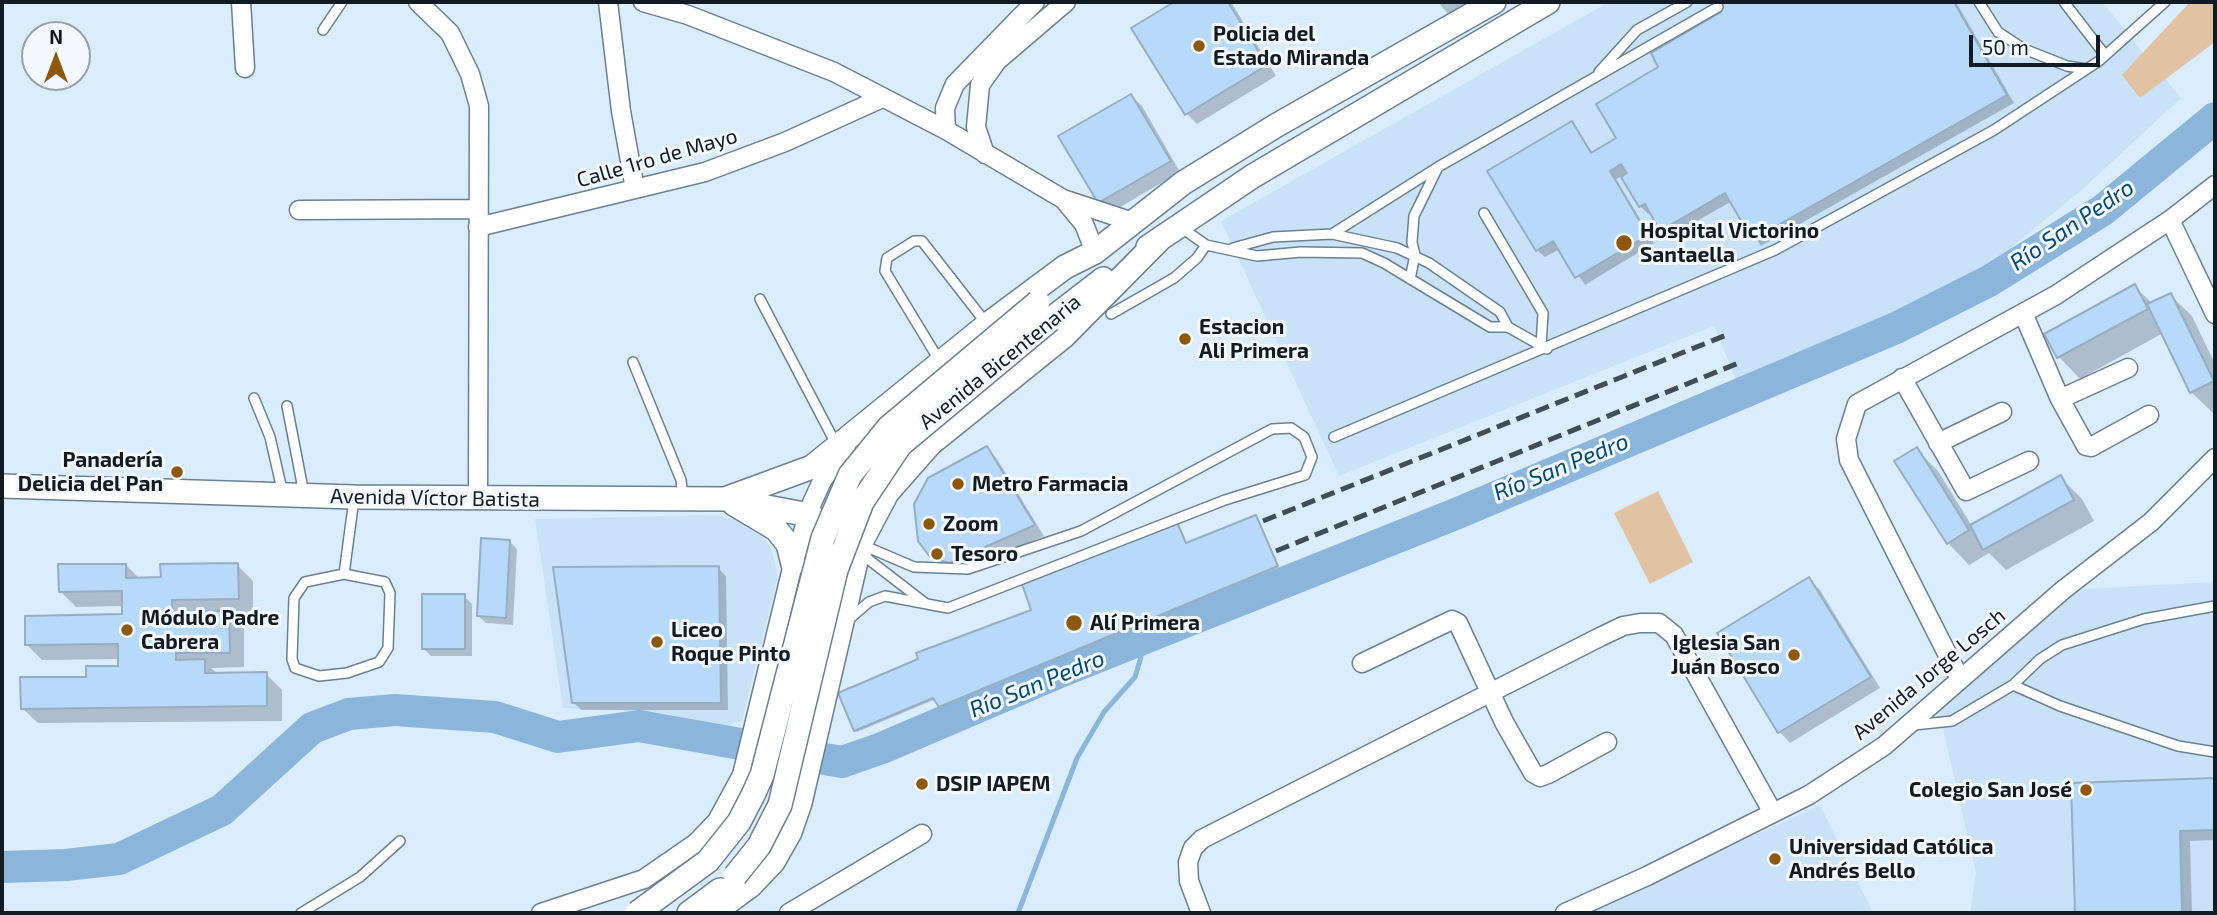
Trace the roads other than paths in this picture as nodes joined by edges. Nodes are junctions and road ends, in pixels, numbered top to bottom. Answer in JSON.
{"nodes":[{"id":1,"x":241,"y":2,"type":"edge"},
{"id":2,"x":342,"y":2,"type":"edge"},
{"id":3,"x":418,"y":2,"type":"edge"},
{"id":4,"x":608,"y":2,"type":"edge"},
{"id":5,"x":643,"y":2,"type":"edge"},
{"id":6,"x":1035,"y":2,"type":"edge"},
{"id":7,"x":1066,"y":2,"type":"edge"},
{"id":8,"x":1494,"y":2,"type":"edge"},
{"id":9,"x":1548,"y":2,"type":"edge"},
{"id":10,"x":1687,"y":2,"type":"edge"},
{"id":11,"x":1979,"y":2,"type":"edge"},
{"id":12,"x":2064,"y":2,"type":"edge"},
{"id":13,"x":2165,"y":2,"type":"edge"},
{"id":14,"x":1718,"y":7,"type":"dead end"},
{"id":15,"x":323,"y":30,"type":"dead end"},
{"id":16,"x":2105,"y":55,"type":"junction"},
{"id":17,"x":245,"y":68,"type":"dead end"},
{"id":18,"x":2086,"y":69,"type":"junction"},
{"id":19,"x":1594,"y":78,"type":"junction"},
{"id":20,"x":880,"y":99,"type":"junction"},
{"id":21,"x":946,"y":130,"type":"junction"},
{"id":22,"x":985,"y":154,"type":"junction"},
{"id":23,"x":1438,"y":167,"type":"junction"},
{"id":24,"x":2215,"y":185,"type":"edge"},
{"id":25,"x":635,"y":190,"type":"junction"},
{"id":26,"x":1063,"y":199,"type":"junction"},
{"id":27,"x":299,"y":210,"type":"dead end"},
{"id":28,"x":1484,"y":213,"type":"dead end"},
{"id":29,"x":478,"y":218,"type":"junction"},
{"id":30,"x":2170,"y":220,"type":"junction"},
{"id":31,"x":1133,"y":222,"type":"junction"},
{"id":32,"x":1170,"y":232,"type":"junction"},
{"id":33,"x":1332,"y":234,"type":"junction"},
{"id":34,"x":1206,"y":245,"type":"junction"},
{"id":35,"x":1230,"y":249,"type":"junction"},
{"id":36,"x":1092,"y":254,"type":"junction"},
{"id":37,"x":1415,"y":255,"type":"junction"},
{"id":38,"x":1410,"y":279,"type":"junction"},
{"id":39,"x":760,"y":299,"type":"dead end"},
{"id":40,"x":1044,"y":311,"type":"junction"},
{"id":41,"x":2023,"y":313,"type":"junction"},
{"id":42,"x":1111,"y":314,"type":"dead end"},
{"id":43,"x":2215,"y":314,"type":"edge"},
{"id":44,"x":986,"y":325,"type":"junction"},
{"id":45,"x":1508,"y":327,"type":"junction"},
{"id":46,"x":1544,"y":348,"type":"junction"},
{"id":47,"x":634,"y":362,"type":"dead end"},
{"id":48,"x":941,"y":363,"type":"junction"},
{"id":49,"x":2128,"y":368,"type":"dead end"},
{"id":50,"x":1902,"y":378,"type":"junction"},
{"id":51,"x":254,"y":398,"type":"dead end"},
{"id":52,"x":2060,"y":399,"type":"junction"},
{"id":53,"x":287,"y":406,"type":"dead end"},
{"id":54,"x":2003,"y":411,"type":"dead end"},
{"id":55,"x":2149,"y":415,"type":"dead end"},
{"id":56,"x":1334,"y":438,"type":"dead end"},
{"id":57,"x":845,"y":443,"type":"junction"},
{"id":58,"x":1938,"y":443,"type":"junction"},
{"id":59,"x":2215,"y":458,"type":"edge"},
{"id":60,"x":2029,"y":461,"type":"dead end"},
{"id":61,"x":2,"y":486,"type":"edge"},
{"id":62,"x":294,"y":496,"type":"junction"},
{"id":63,"x":355,"y":497,"type":"junction"},
{"id":64,"x":478,"y":499,"type":"junction"},
{"id":65,"x":683,"y":499,"type":"junction"},
{"id":66,"x":725,"y":499,"type":"junction"},
{"id":67,"x":809,"y":514,"type":"junction"},
{"id":68,"x":860,"y":544,"type":"junction"},
{"id":69,"x":793,"y":564,"type":"junction"},
{"id":70,"x":344,"y":574,"type":"junction"},
{"id":71,"x":929,"y":606,"type":"junction"},
{"id":72,"x":2215,"y":606,"type":"edge"},
{"id":73,"x":842,"y":626,"type":"junction"},
{"id":74,"x":1362,"y":663,"type":"dead end"},
{"id":75,"x":1960,"y":679,"type":"junction"},
{"id":76,"x":2013,"y":685,"type":"junction"},
{"id":77,"x":1492,"y":691,"type":"junction"},
{"id":78,"x":1908,"y":725,"type":"junction"},
{"id":79,"x":1607,"y":742,"type":"dead end"},
{"id":80,"x":2215,"y":752,"type":"edge"},
{"id":81,"x":1773,"y":813,"type":"junction"},
{"id":82,"x":922,"y":834,"type":"dead end"},
{"id":83,"x":400,"y":841,"type":"dead end"},
{"id":84,"x":302,"y":913,"type":"edge"},
{"id":85,"x":541,"y":913,"type":"edge"},
{"id":86,"x":638,"y":913,"type":"edge"},
{"id":87,"x":690,"y":913,"type":"edge"},
{"id":88,"x":713,"y":913,"type":"edge"},
{"id":89,"x":789,"y":913,"type":"edge"},
{"id":90,"x":1201,"y":913,"type":"edge"},
{"id":91,"x":1564,"y":913,"type":"edge"}],
"edges":[{"from":1,"to":17,"type":"street"},
{"from":2,"to":15,"type":"lane"},
{"from":3,"to":29,"type":"street"},
{"from":4,"to":25,"type":"street"},
{"from":5,"to":20,"type":"street"},
{"from":6,"to":21,"type":"street"},
{"from":7,"to":22,"type":"street"},
{"from":8,"to":31,"type":"main road","name":"Avenida Bicentenaria"},
{"from":9,"to":32,"type":"main road","name":"Avenida Bicentenaria"},
{"from":10,"to":19,"type":"lane"},
{"from":11,"to":18,"type":"lane"},
{"from":12,"to":16,"type":"lane"},
{"from":13,"to":16,"type":"lane"},
{"from":14,"to":19,"type":"lane"},
{"from":16,"to":18,"type":"lane"},
{"from":18,"to":46,"type":"lane"},
{"from":19,"to":23,"type":"lane"},
{"from":20,"to":21,"type":"street"},
{"from":20,"to":25,"type":"street","name":"Calle 1ro de Mayo"},
{"from":21,"to":22,"type":"street"},
{"from":22,"to":26,"type":"street"},
{"from":23,"to":33,"type":"lane"},
{"from":23,"to":37,"type":"lane"},
{"from":24,"to":30,"type":"street"},
{"from":25,"to":29,"type":"street","name":"Calle 1ro de Mayo"},
{"from":26,"to":31,"type":"street"},
{"from":26,"to":36,"type":"street"},
{"from":27,"to":29,"type":"street","name":"Calle 1ro de Mayo"},
{"from":28,"to":46,"type":"lane"},
{"from":29,"to":64,"type":"street"},
{"from":30,"to":41,"type":"street"},
{"from":30,"to":43,"type":"street"},
{"from":31,"to":36,"type":"main road","name":"Avenida Bicentenaria"},
{"from":32,"to":34,"type":"lane"},
{"from":32,"to":40,"type":"main road","name":"Avenida Bicentenaria"},
{"from":32,"to":68,"type":"main road"},
{"from":33,"to":35,"type":"lane"},
{"from":33,"to":37,"type":"lane"},
{"from":34,"to":35,"type":"lane"},
{"from":34,"to":42,"type":"lane"},
{"from":35,"to":38,"type":"lane"},
{"from":36,"to":40,"type":"main road","name":"Avenida Bicentenaria"},
{"from":36,"to":44,"type":"main road"},
{"from":37,"to":38,"type":"lane"},
{"from":37,"to":45,"type":"lane"},
{"from":38,"to":45,"type":"lane"},
{"from":39,"to":57,"type":"lane"},
{"from":40,"to":86,"type":"main road","name":"Avenida Bicentenaria","bridge":true},
{"from":40,"to":87,"type":"main road","name":"Avenida Bicentenaria","bridge":true},
{"from":41,"to":50,"type":"street"},
{"from":41,"to":52,"type":"street"},
{"from":44,"to":48,"type":"main road"},
{"from":44,"to":48,"type":"lane"},
{"from":45,"to":46,"type":"lane"},
{"from":46,"to":56,"type":"lane"},
{"from":47,"to":65,"type":"lane"},
{"from":48,"to":57,"type":"main road"},
{"from":49,"to":52,"type":"street"},
{"from":50,"to":58,"type":"street"},
{"from":50,"to":75,"type":"street"},
{"from":51,"to":62,"type":"lane"},
{"from":52,"to":55,"type":"street"},
{"from":53,"to":62,"type":"lane"},
{"from":54,"to":58,"type":"street"},
{"from":57,"to":66,"type":"main road"},
{"from":57,"to":67,"type":"street"},
{"from":58,"to":60,"type":"street"},
{"from":59,"to":75,"type":"street","name":"Avenida Jorge Losch"},
{"from":61,"to":62,"type":"main road","name":"Avenida Víctor Batista"},
{"from":62,"to":63,"type":"main road","name":"Avenida Víctor Batista"},
{"from":63,"to":64,"type":"main road","name":"Avenida Víctor Batista"},
{"from":63,"to":70,"type":"lane"},
{"from":64,"to":65,"type":"main road","name":"Avenida Víctor Batista"},
{"from":65,"to":66,"type":"main road","name":"Avenida Víctor Batista"},
{"from":66,"to":67,"type":"main road","name":"Avenida Víctor Batista"},
{"from":66,"to":69,"type":"main road"},
{"from":67,"to":68,"type":"main road","name":"Avenida Víctor Batista"},
{"from":67,"to":69,"type":"street"},
{"from":68,"to":71,"type":"lane"},
{"from":68,"to":71,"type":"lane"},
{"from":68,"to":73,"type":"main road"},
{"from":69,"to":85,"type":"street"},
{"from":70,"to":70,"type":"lane"},
{"from":71,"to":73,"type":"lane"},
{"from":72,"to":76,"type":"lane"},
{"from":73,"to":88,"type":"main road"},
{"from":74,"to":77,"type":"street"},
{"from":75,"to":78,"type":"street","name":"Avenida Jorge Losch"},
{"from":76,"to":78,"type":"lane"},
{"from":76,"to":80,"type":"lane"},
{"from":77,"to":79,"type":"street"},
{"from":77,"to":81,"type":"street"},
{"from":77,"to":90,"type":"street"},
{"from":78,"to":81,"type":"street","name":"Avenida Jorge Losch"},
{"from":81,"to":91,"type":"street","name":"Avenida Jorge Losch"},
{"from":82,"to":89,"type":"street"},
{"from":83,"to":84,"type":"lane"}]}
